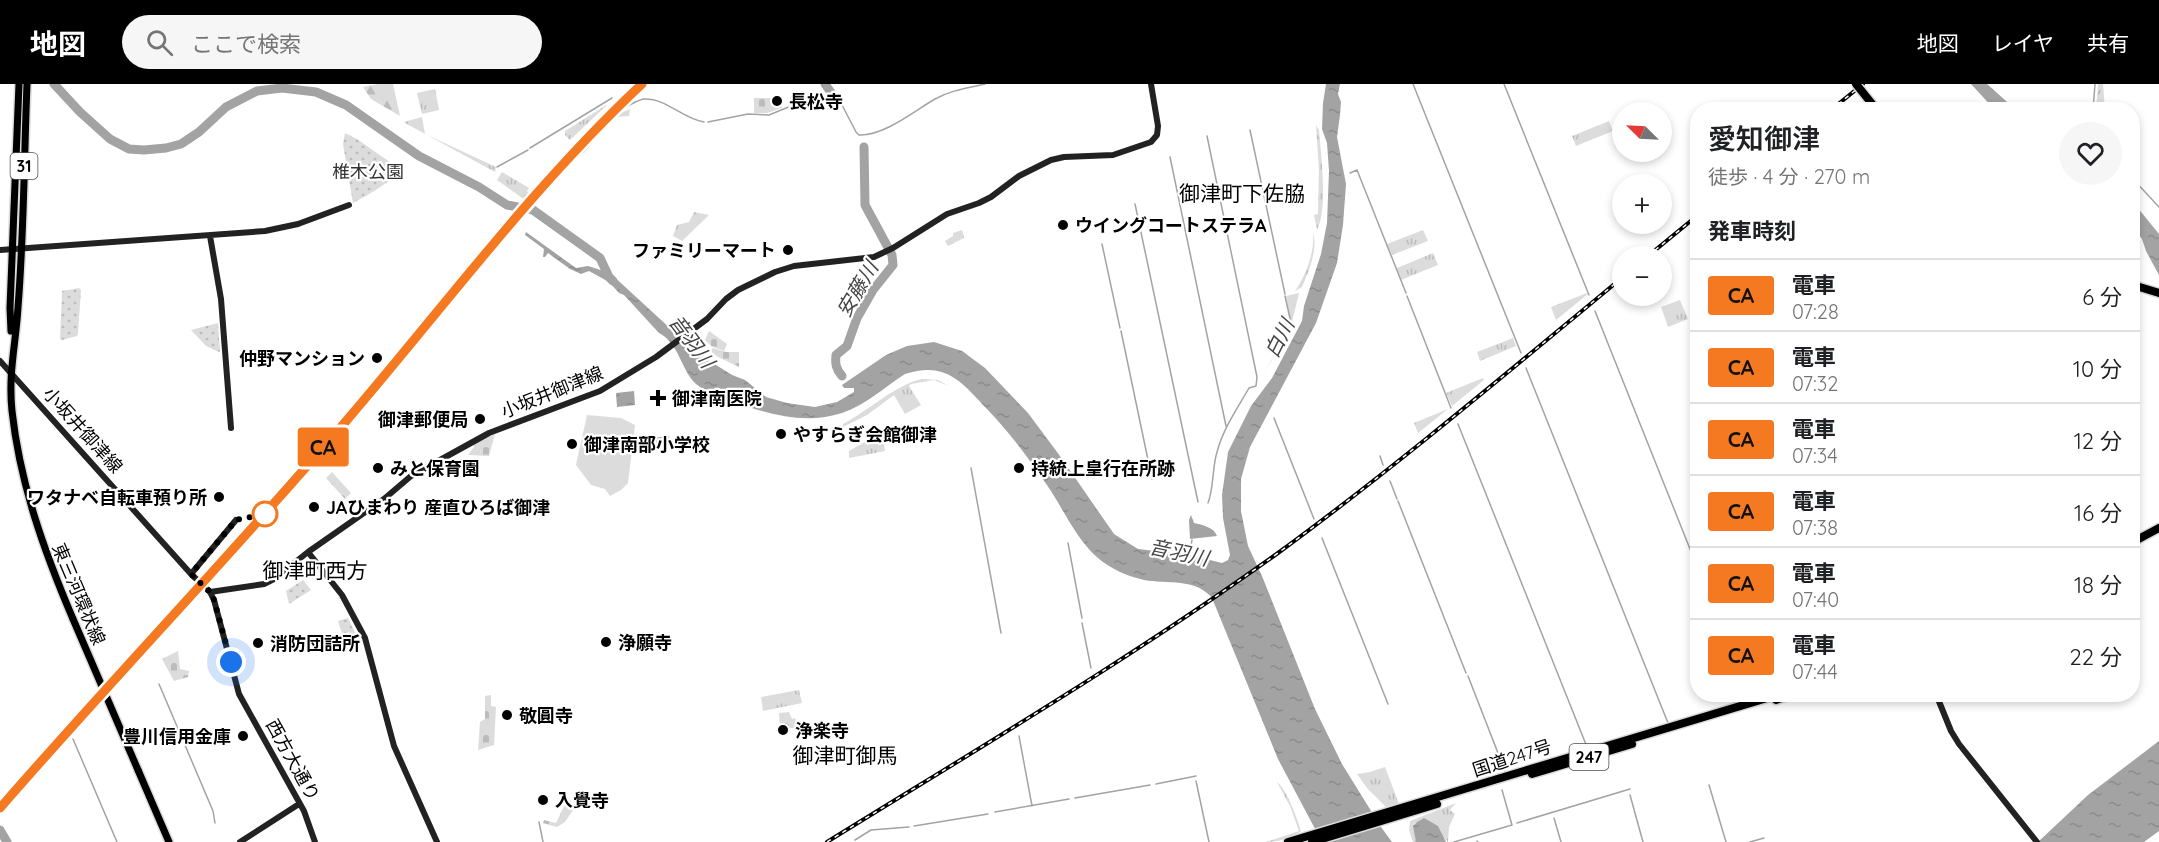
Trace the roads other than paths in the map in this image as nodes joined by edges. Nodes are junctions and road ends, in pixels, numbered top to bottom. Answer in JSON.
{"nodes":[{"id":1,"x":19,"y":84,"type":"edge"},
{"id":2,"x":27,"y":84,"type":"edge"},
{"id":3,"x":1151,"y":84,"type":"edge"},
{"id":4,"x":1858,"y":84,"type":"edge"},
{"id":5,"x":1872,"y":102,"type":"edge"},
{"id":6,"x":349,"y":205,"type":"dead end"},
{"id":7,"x":210,"y":236,"type":"junction"},
{"id":8,"x":12,"y":249,"type":"junction"},
{"id":9,"x":21,"y":249,"type":"junction"},
{"id":10,"x":0,"y":250,"type":"edge"},
{"id":11,"x":2140,"y":285,"type":"edge"},
{"id":12,"x":2159,"y":291,"type":"edge"},
{"id":13,"x":12,"y":346,"type":"junction"},
{"id":14,"x":0,"y":361,"type":"edge"},
{"id":15,"x":11,"y":372,"type":"junction"},
{"id":16,"x":231,"y":428,"type":"dead end"},
{"id":17,"x":236,"y":520,"type":"dead end"},
{"id":18,"x":2159,"y":528,"type":"edge"},
{"id":19,"x":2140,"y":538,"type":"edge"},
{"id":20,"x":308,"y":552,"type":"junction"},
{"id":21,"x":191,"y":574,"type":"junction"},
{"id":22,"x":208,"y":590,"type":"junction"},
{"id":23,"x":1754,"y":702,"type":"edge"},
{"id":24,"x":1765,"y":702,"type":"edge"},
{"id":25,"x":1939,"y":702,"type":"edge"},
{"id":26,"x":299,"y":804,"type":"junction"},
{"id":27,"x":1385,"y":816,"type":"junction"},
{"id":28,"x":1314,"y":839,"type":"edge"},
{"id":29,"x":2035,"y":841,"type":"edge"},
{"id":30,"x":169,"y":842,"type":"edge"},
{"id":31,"x":240,"y":842,"type":"edge"},
{"id":32,"x":315,"y":842,"type":"edge"},
{"id":33,"x":437,"y":842,"type":"edge"},
{"id":34,"x":1288,"y":842,"type":"edge"}],
"edges":[{"from":1,"to":8,"type":"main road","name":"東三河環状線","number":"31"},
{"from":2,"to":9,"type":"main road","name":"東三河環状線","number":"31"},
{"from":3,"to":20,"type":"main road","name":"小坂井御津線"},
{"from":4,"to":5,"type":"highway","bridge":true},
{"from":6,"to":7,"type":"main road"},
{"from":7,"to":9,"type":"main road"},
{"from":7,"to":16,"type":"main road"},
{"from":8,"to":9,"type":"main road"},
{"from":8,"to":10,"type":"main road"},
{"from":8,"to":13,"type":"main road","name":"東三河環状線","number":"31"},
{"from":9,"to":13,"type":"main road","name":"東三河環状線","number":"31"},
{"from":11,"to":12,"type":"highway"},
{"from":13,"to":15,"type":"main road","name":"東三河環状線","number":"31"},
{"from":14,"to":15,"type":"main road","name":"小坂井御津線"},
{"from":15,"to":21,"type":"main road","name":"小坂井御津線"},
{"from":15,"to":30,"type":"main road","name":"東三河環状線","number":"31","bridge":true},
{"from":17,"to":21,"type":"main road"},
{"from":18,"to":19,"type":"highway"},
{"from":20,"to":22,"type":"main road","name":"小坂井御津線"},
{"from":20,"to":33,"type":"main road"},
{"from":21,"to":22,"type":"main road","name":"小坂井御津線"},
{"from":22,"to":26,"type":"main road","name":"西方大通り"},
{"from":23,"to":27,"type":"highway","name":"国道247号","number":"247"},
{"from":24,"to":27,"type":"highway","name":"国道247号","number":"247"},
{"from":25,"to":29,"type":"main road"},
{"from":26,"to":31,"type":"main road"},
{"from":26,"to":32,"type":"main road","name":"西方大通り"},
{"from":27,"to":28,"type":"highway","name":"国道247号","number":"247"},
{"from":28,"to":34,"type":"highway","name":"国道247号","number":"247"}]}
